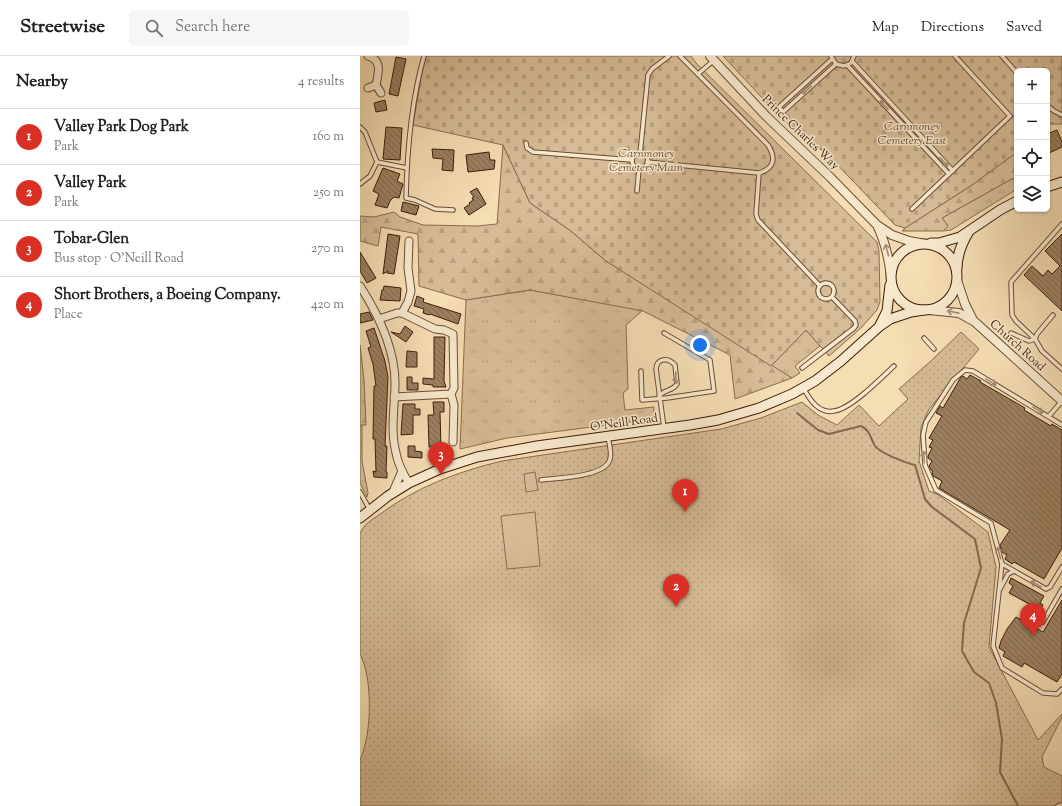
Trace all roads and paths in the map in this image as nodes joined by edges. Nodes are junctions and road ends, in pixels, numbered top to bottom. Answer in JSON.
{"nodes":[{"id":1,"x":368,"y":56,"type":"edge"},
{"id":2,"x":424,"y":56,"type":"edge"},
{"id":3,"x":669,"y":56,"type":"edge"},
{"id":4,"x":680,"y":56,"type":"edge"},
{"id":5,"x":854,"y":56,"type":"edge"},
{"id":6,"x":955,"y":56,"type":"edge"},
{"id":7,"x":1002,"y":56,"type":"edge"},
{"id":8,"x":712,"y":58,"type":"edge"},
{"id":9,"x":831,"y":58,"type":"edge"},
{"id":10,"x":852,"y":61,"type":"junction"},
{"id":11,"x":836,"y":64,"type":"junction"},
{"id":12,"x":847,"y":65,"type":"junction"},
{"id":13,"x":1014,"y":70,"type":"edge"},
{"id":14,"x":698,"y":74,"type":"junction"},
{"id":15,"x":376,"y":85,"type":"junction"},
{"id":16,"x":368,"y":88,"type":"dead end"},
{"id":17,"x":381,"y":93,"type":"dead end"},
{"id":18,"x":1050,"y":108,"type":"edge"},
{"id":19,"x":1062,"y":115,"type":"edge"},
{"id":20,"x":360,"y":127,"type":"edge"},
{"id":21,"x":526,"y":143,"type":"dead end"},
{"id":22,"x":640,"y":154,"type":"junction"},
{"id":23,"x":632,"y":160,"type":"junction"},
{"id":24,"x":377,"y":162,"type":"junction"},
{"id":25,"x":647,"y":162,"type":"junction"},
{"id":26,"x":407,"y":168,"type":"junction"},
{"id":27,"x":639,"y":169,"type":"junction"},
{"id":28,"x":953,"y":171,"type":"junction"},
{"id":29,"x":759,"y":173,"type":"junction"},
{"id":30,"x":949,"y":174,"type":"junction"},
{"id":31,"x":1062,"y":182,"type":"edge"},
{"id":32,"x":360,"y":184,"type":"edge"},
{"id":33,"x":1050,"y":187,"type":"edge"},
{"id":34,"x":637,"y":191,"type":"dead end"},
{"id":35,"x":1014,"y":203,"type":"edge"},
{"id":36,"x":912,"y":209,"type":"dead end"},
{"id":37,"x":453,"y":210,"type":"dead end"},
{"id":38,"x":1062,"y":224,"type":"edge"},
{"id":39,"x":877,"y":225,"type":"junction"},
{"id":40,"x":968,"y":233,"type":"junction"},
{"id":41,"x":409,"y":241,"type":"dead end"},
{"id":42,"x":926,"y":244,"type":"junction"},
{"id":43,"x":957,"y":276,"type":"junction"},
{"id":44,"x":891,"y":278,"type":"junction"},
{"id":45,"x":360,"y":286,"type":"edge"},
{"id":46,"x":820,"y":286,"type":"junction"},
{"id":47,"x":832,"y":297,"type":"junction"},
{"id":48,"x":927,"y":310,"type":"junction"},
{"id":49,"x":402,"y":313,"type":"junction"},
{"id":50,"x":1052,"y":316,"type":"dead end"},
{"id":51,"x":379,"y":319,"type":"junction"},
{"id":52,"x":975,"y":322,"type":"junction"},
{"id":53,"x":880,"y":326,"type":"junction"},
{"id":54,"x":664,"y":333,"type":"dead end"},
{"id":55,"x":1011,"y":333,"type":"dead end"},
{"id":56,"x":924,"y":338,"type":"dead end"},
{"id":57,"x":1035,"y":339,"type":"junction"},
{"id":58,"x":934,"y":348,"type":"dead end"},
{"id":59,"x":894,"y":366,"type":"dead end"},
{"id":60,"x":802,"y":368,"type":"dead end"},
{"id":61,"x":1062,"y":369,"type":"edge"},
{"id":62,"x":641,"y":371,"type":"dead end"},
{"id":63,"x":803,"y":388,"type":"junction"},
{"id":64,"x":451,"y":394,"type":"junction"},
{"id":65,"x":394,"y":397,"type":"junction"},
{"id":66,"x":659,"y":397,"type":"junction"},
{"id":67,"x":1062,"y":401,"type":"edge"},
{"id":68,"x":1049,"y":416,"type":"junction"},
{"id":69,"x":1062,"y":425,"type":"edge"},
{"id":70,"x":664,"y":429,"type":"junction"},
{"id":71,"x":608,"y":437,"type":"junction"},
{"id":72,"x":453,"y":442,"type":"dead end"},
{"id":73,"x":402,"y":471,"type":"junction"},
{"id":74,"x":541,"y":480,"type":"dead end"},
{"id":75,"x":409,"y":484,"type":"junction"},
{"id":76,"x":360,"y":492,"type":"edge"},
{"id":77,"x":392,"y":494,"type":"junction"},
{"id":78,"x":370,"y":510,"type":"junction"},
{"id":79,"x":360,"y":518,"type":"edge"},
{"id":80,"x":1002,"y":564,"type":"junction"},
{"id":81,"x":1062,"y":567,"type":"edge"},
{"id":82,"x":1014,"y":571,"type":"junction"},
{"id":83,"x":1062,"y":589,"type":"edge"},
{"id":84,"x":998,"y":591,"type":"junction"},
{"id":85,"x":1043,"y":622,"type":"dead end"},
{"id":86,"x":1062,"y":689,"type":"edge"},
{"id":87,"x":1062,"y":805,"type":"edge"},
{"id":88,"x":1058,"y":806,"type":"edge"}],
"edges":[{"from":1,"to":15,"type":"street"},
{"from":2,"to":26,"type":"lane"},
{"from":3,"to":22,"type":"lane"},
{"from":4,"to":14,"type":"lane"},
{"from":5,"to":10,"type":"lane"},
{"from":6,"to":28,"type":"lane"},
{"from":7,"to":13,"type":"lane"},
{"from":8,"to":14,"type":"lane"},
{"from":8,"to":39,"type":"street","name":"Prince Charles Way"},
{"from":9,"to":11,"type":"lane"},
{"from":11,"to":9,"type":"lane","one_way":true},
{"from":10,"to":12,"type":"lane"},
{"from":10,"to":28,"type":"lane","one_way":true},
{"from":11,"to":12,"type":"lane"},
{"from":30,"to":12,"type":"lane","one_way":true},
{"from":14,"to":29,"type":"lane"},
{"from":15,"to":16,"type":"street"},
{"from":15,"to":17,"type":"street"},
{"from":18,"to":19,"type":"lane"},
{"from":20,"to":24,"type":"lane"},
{"from":21,"to":23,"type":"lane"},
{"from":22,"to":23,"type":"lane"},
{"from":22,"to":25,"type":"lane"},
{"from":23,"to":27,"type":"lane"},
{"from":24,"to":26,"type":"lane"},
{"from":24,"to":32,"type":"lane"},
{"from":25,"to":27,"type":"lane"},
{"from":25,"to":29,"type":"lane"},
{"from":26,"to":37,"type":"lane"},
{"from":27,"to":34,"type":"lane"},
{"from":28,"to":30,"type":"lane"},
{"from":29,"to":46,"type":"lane"},
{"from":30,"to":36,"type":"lane"},
{"from":31,"to":33,"type":"main road"},
{"from":35,"to":40,"type":"main road"},
{"from":38,"to":57,"type":"lane"},
{"from":39,"to":42,"type":"street","name":"Prince Charles Way"},
{"from":44,"to":39,"type":"street","name":"Prince Charles Way","one_way":true},
{"from":40,"to":42,"type":"main road"},
{"from":40,"to":43,"type":"main road"},
{"from":41,"to":49,"type":"street"},
{"from":42,"to":43,"type":"main road"},
{"from":42,"to":44,"type":"main road"},
{"from":43,"to":48,"type":"main road"},
{"from":43,"to":52,"type":"street","name":"Church Road"},
{"from":44,"to":48,"type":"main road"},
{"from":44,"to":53,"type":"main road","name":"O'Neill Road"},
{"from":45,"to":51,"type":"street"},
{"from":46,"to":47,"type":"lane"},
{"from":46,"to":47,"type":"lane"},
{"from":47,"to":60,"type":"lane"},
{"from":52,"to":48,"type":"street","name":"Church Road","one_way":true},
{"from":48,"to":53,"type":"main road","name":"O'Neill Road"},
{"from":49,"to":51,"type":"street"},
{"from":49,"to":64,"type":"street"},
{"from":50,"to":57,"type":"lane"},
{"from":51,"to":65,"type":"street"},
{"from":52,"to":67,"type":"street","name":"Church Road"},
{"from":53,"to":63,"type":"main road","name":"O'Neill Road"},
{"from":54,"to":66,"type":"lane"},
{"from":55,"to":57,"type":"lane"},
{"from":56,"to":58,"type":"lane"},
{"from":57,"to":61,"type":"lane"},
{"from":59,"to":63,"type":"lane"},
{"from":62,"to":66,"type":"lane"},
{"from":63,"to":70,"type":"main road","name":"O'Neill Road"},
{"from":64,"to":65,"type":"street"},
{"from":64,"to":72,"type":"street"},
{"from":65,"to":73,"type":"street"},
{"from":66,"to":66,"type":"lane","one_way":true},
{"from":66,"to":70,"type":"lane"},
{"from":67,"to":68,"type":"lane"},
{"from":68,"to":69,"type":"lane"},
{"from":80,"to":68,"type":"lane","one_way":true},
{"from":70,"to":71,"type":"main road","name":"O'Neill Road"},
{"from":71,"to":74,"type":"lane"},
{"from":71,"to":75,"type":"main road","name":"O'Neill Road"},
{"from":73,"to":75,"type":"street"},
{"from":73,"to":77,"type":"street"},
{"from":75,"to":77,"type":"main road","name":"O'Neill Road"},
{"from":76,"to":78,"type":"lane"},
{"from":77,"to":78,"type":"main road","name":"O'Neill Road"},
{"from":78,"to":79,"type":"main road","name":"O'Neill Road"},
{"from":80,"to":82,"type":"lane"},
{"from":80,"to":84,"type":"lane"},
{"from":81,"to":82,"type":"lane","one_way":true},
{"from":82,"to":84,"type":"lane"},
{"from":83,"to":85,"type":"lane"},
{"from":84,"to":86,"type":"lane"},
{"from":87,"to":88,"type":"lane"}]}
